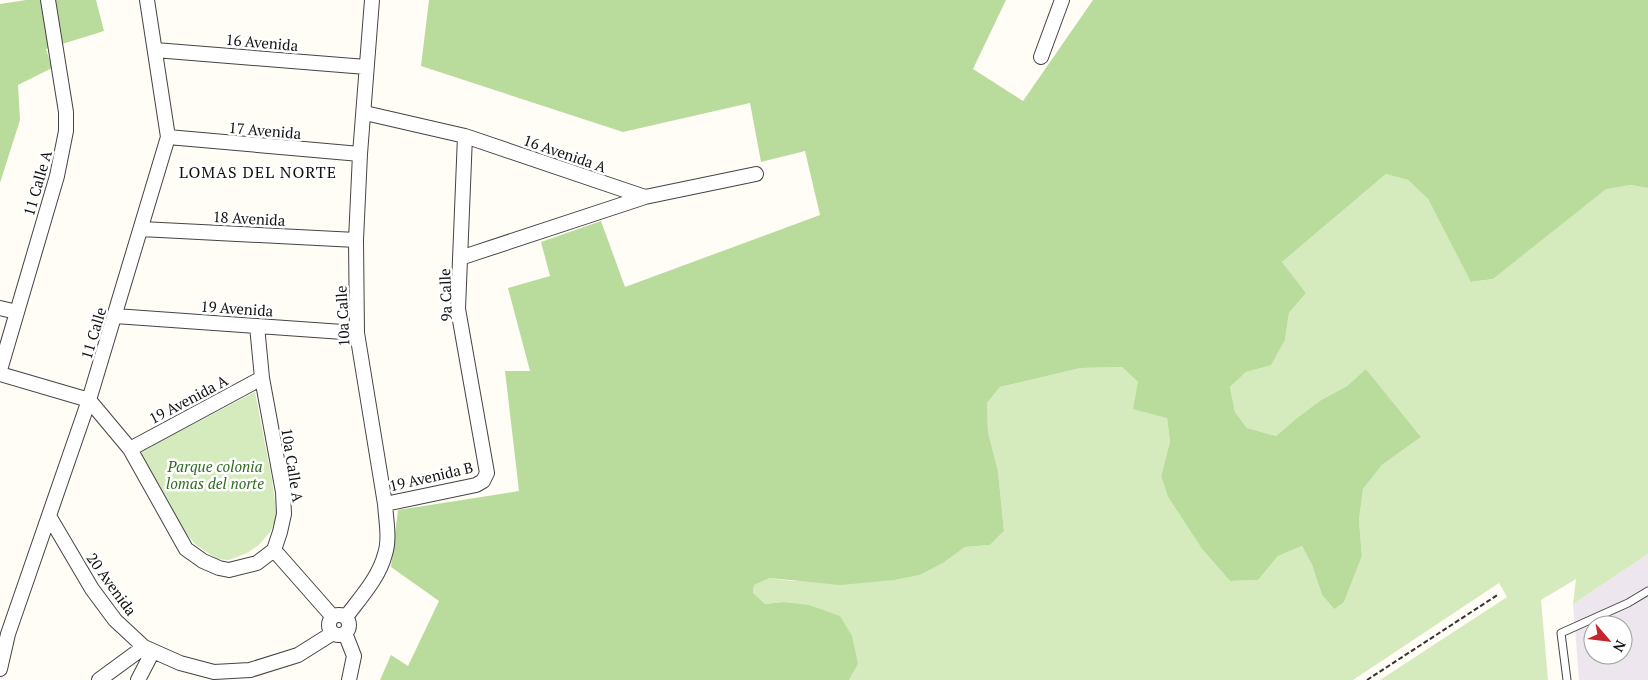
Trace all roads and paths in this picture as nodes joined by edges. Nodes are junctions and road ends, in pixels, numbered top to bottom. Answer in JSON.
{"nodes":[{"id":1,"x":48,"y":0,"type":"edge"},
{"id":2,"x":147,"y":0,"type":"edge"},
{"id":3,"x":372,"y":0,"type":"edge"},
{"id":4,"x":1062,"y":0,"type":"edge"},
{"id":5,"x":155,"y":50,"type":"junction"},
{"id":6,"x":1042,"y":57,"type":"dead end"},
{"id":7,"x":366,"y":67,"type":"junction"},
{"id":8,"x":364,"y":113,"type":"junction"},
{"id":9,"x":465,"y":136,"type":"junction"},
{"id":10,"x":168,"y":137,"type":"junction"},
{"id":11,"x":360,"y":154,"type":"junction"},
{"id":12,"x":756,"y":174,"type":"dead end"},
{"id":13,"x":645,"y":197,"type":"junction"},
{"id":14,"x":142,"y":229,"type":"junction"},
{"id":15,"x":356,"y":240,"type":"junction"},
{"id":16,"x":460,"y":258,"type":"junction"},
{"id":17,"x":0,"y":308,"type":"edge"},
{"id":18,"x":17,"y":312,"type":"junction"},
{"id":19,"x":115,"y":316,"type":"junction"},
{"id":20,"x":257,"y":326,"type":"junction"},
{"id":21,"x":357,"y":333,"type":"junction"},
{"id":22,"x":0,"y":372,"type":"edge"},
{"id":23,"x":262,"y":378,"type":"junction"},
{"id":24,"x":89,"y":400,"type":"junction"},
{"id":25,"x":130,"y":449,"type":"junction"},
{"id":26,"x":484,"y":481,"type":"joint"},
{"id":27,"x":385,"y":504,"type":"junction"},
{"id":28,"x":49,"y":516,"type":"junction"},
{"id":29,"x":274,"y":550,"type":"junction"},
{"id":30,"x":1648,"y":591,"type":"edge"},
{"id":31,"x":1499,"y":594,"type":"dead end"},
{"id":32,"x":339,"y":617,"type":"junction"},
{"id":33,"x":339,"y":633,"type":"junction"},
{"id":34,"x":149,"y":649,"type":"junction"},
{"id":35,"x":0,"y":669,"type":"edge"},
{"id":36,"x":99,"y":680,"type":"edge"},
{"id":37,"x":138,"y":680,"type":"edge"},
{"id":38,"x":349,"y":680,"type":"edge"},
{"id":39,"x":1367,"y":680,"type":"edge"},
{"id":40,"x":1567,"y":680,"type":"edge"}],
"edges":[{"from":1,"to":18,"type":"street","name":"11 Calle A"},
{"from":2,"to":5,"type":"street","name":"11 Calle"},
{"from":3,"to":7,"type":"street","name":"10a Calle"},
{"from":4,"to":6,"type":"street"},
{"from":5,"to":7,"type":"street","name":"16 Avenida"},
{"from":5,"to":10,"type":"street","name":"11 Calle"},
{"from":7,"to":8,"type":"street","name":"10a Calle"},
{"from":8,"to":9,"type":"street","name":"16 Avenida A"},
{"from":8,"to":11,"type":"street","name":"10a Calle"},
{"from":9,"to":13,"type":"street","name":"16 Avenida A"},
{"from":9,"to":16,"type":"street","name":"9a Calle"},
{"from":10,"to":11,"type":"street","name":"17 Avenida"},
{"from":10,"to":14,"type":"street","name":"11 Calle"},
{"from":11,"to":15,"type":"street","name":"10a Calle"},
{"from":12,"to":13,"type":"street"},
{"from":13,"to":16,"type":"street"},
{"from":14,"to":15,"type":"street","name":"18 Avenida"},
{"from":14,"to":19,"type":"street","name":"11 Calle"},
{"from":15,"to":21,"type":"street","name":"10a Calle"},
{"from":16,"to":26,"type":"street","name":"9a Calle"},
{"from":17,"to":18,"type":"street"},
{"from":18,"to":22,"type":"street","name":"11 Calle A"},
{"from":19,"to":20,"type":"street","name":"19 Avenida"},
{"from":19,"to":24,"type":"street","name":"11 Calle"},
{"from":20,"to":21,"type":"street","name":"19 Avenida"},
{"from":20,"to":23,"type":"street","name":"10a Calle A"},
{"from":21,"to":27,"type":"street","name":"10a Calle"},
{"from":22,"to":24,"type":"street"},
{"from":23,"to":25,"type":"street","name":"19 Avenida A"},
{"from":23,"to":29,"type":"street","name":"10a Calle A"},
{"from":24,"to":25,"type":"street"},
{"from":24,"to":28,"type":"street","name":"11 Calle"},
{"from":25,"to":29,"type":"street"},
{"from":26,"to":27,"type":"street","name":"19 Avenida B"},
{"from":27,"to":32,"type":"street","name":"10a Calle"},
{"from":28,"to":34,"type":"street","name":"20 Avenida"},
{"from":28,"to":35,"type":"street","name":"11 Calle"},
{"from":29,"to":32,"type":"street"},
{"from":30,"to":40,"type":"lane"},
{"from":31,"to":39,"type":"path"},
{"from":32,"to":33,"type":"street"},
{"from":33,"to":34,"type":"street","name":"20 Avenida"},
{"from":33,"to":38,"type":"street"},
{"from":34,"to":36,"type":"street"},
{"from":34,"to":37,"type":"street"}]}
